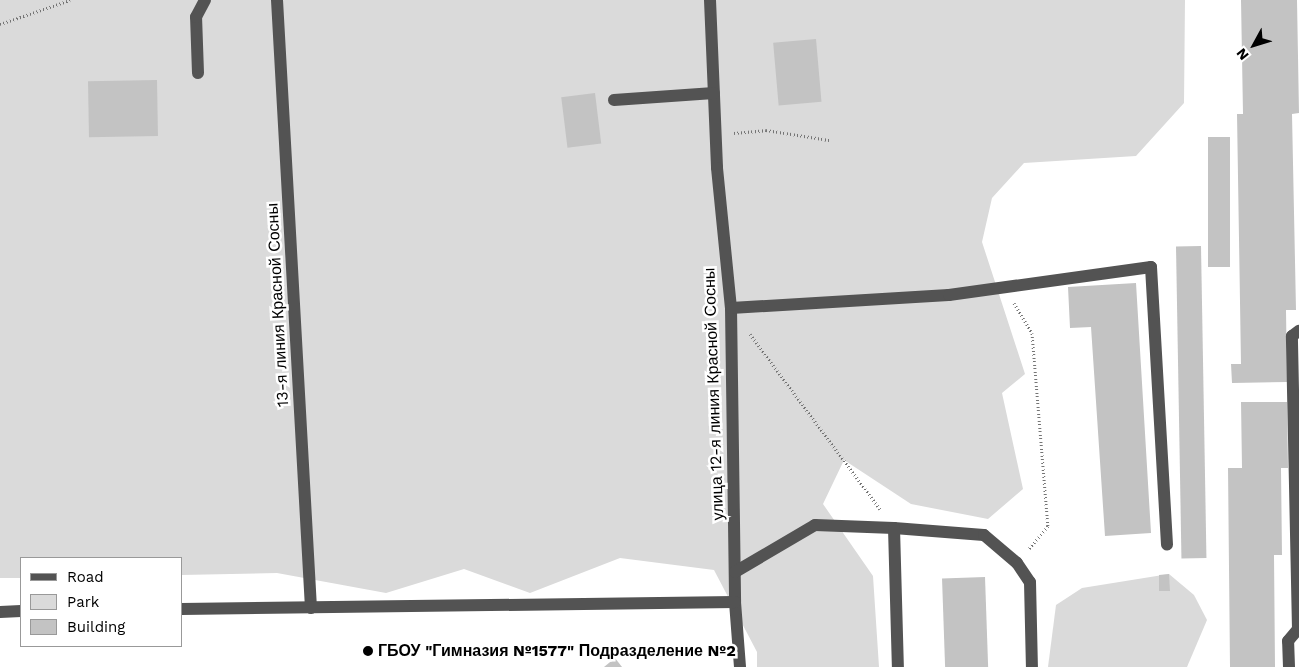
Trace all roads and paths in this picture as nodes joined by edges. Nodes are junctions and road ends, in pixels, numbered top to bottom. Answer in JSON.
{"nodes":[{"id":1,"x":70,"y":0,"type":"edge"},
{"id":2,"x":206,"y":0,"type":"edge"},
{"id":3,"x":277,"y":0,"type":"edge"},
{"id":4,"x":710,"y":0,"type":"edge"},
{"id":5,"x":0,"y":24,"type":"edge"},
{"id":6,"x":198,"y":73,"type":"dead end"},
{"id":7,"x":714,"y":93,"type":"junction"},
{"id":8,"x":614,"y":100,"type":"dead end"},
{"id":9,"x":716,"y":136,"type":"junction"},
{"id":10,"x":829,"y":140,"type":"dead end"},
{"id":11,"x":1004,"y":286,"type":"junction"},
{"id":12,"x":731,"y":308,"type":"junction"},
{"id":13,"x":1299,"y":331,"type":"edge"},
{"id":14,"x":894,"y":528,"type":"junction"},
{"id":15,"x":1167,"y":545,"type":"dead end"},
{"id":16,"x":1017,"y":563,"type":"junction"},
{"id":17,"x":734,"y":572,"type":"junction"},
{"id":18,"x":735,"y":602,"type":"junction"},
{"id":19,"x":311,"y":608,"type":"junction"},
{"id":20,"x":182,"y":609,"type":"edge"},
{"id":21,"x":20,"y":611,"type":"edge"},
{"id":22,"x":0,"y":612,"type":"edge"},
{"id":23,"x":740,"y":667,"type":"edge"},
{"id":24,"x":898,"y":667,"type":"edge"},
{"id":25,"x":1032,"y":667,"type":"edge"},
{"id":26,"x":1289,"y":667,"type":"edge"}],
"edges":[{"from":1,"to":5,"type":"path"},
{"from":2,"to":6,"type":"lane"},
{"from":3,"to":19,"type":"lane","name":"13-я линия Красной Сосны"},
{"from":4,"to":7,"type":"lane","name":"улица 12-я линия Красной Сосны"},
{"from":7,"to":8,"type":"lane"},
{"from":7,"to":9,"type":"lane","name":"улица 12-я линия Красной Сосны"},
{"from":9,"to":10,"type":"path"},
{"from":9,"to":12,"type":"lane","name":"улица 12-я линия Красной Сосны"},
{"from":11,"to":12,"type":"lane"},
{"from":11,"to":15,"type":"lane"},
{"from":11,"to":16,"type":"path"},
{"from":12,"to":14,"type":"path"},
{"from":12,"to":17,"type":"lane","name":"улица 12-я линия Красной Сосны"},
{"from":13,"to":26,"type":"lane"},
{"from":14,"to":16,"type":"lane"},
{"from":14,"to":17,"type":"lane"},
{"from":14,"to":24,"type":"lane"},
{"from":16,"to":25,"type":"lane"},
{"from":17,"to":18,"type":"lane","name":"улица 12-я линия Красной Сосны"},
{"from":18,"to":19,"type":"lane"},
{"from":18,"to":23,"type":"lane","name":"улица 12-я линия Красной Сосны"},
{"from":19,"to":20,"type":"lane"},
{"from":21,"to":22,"type":"lane"}]}
